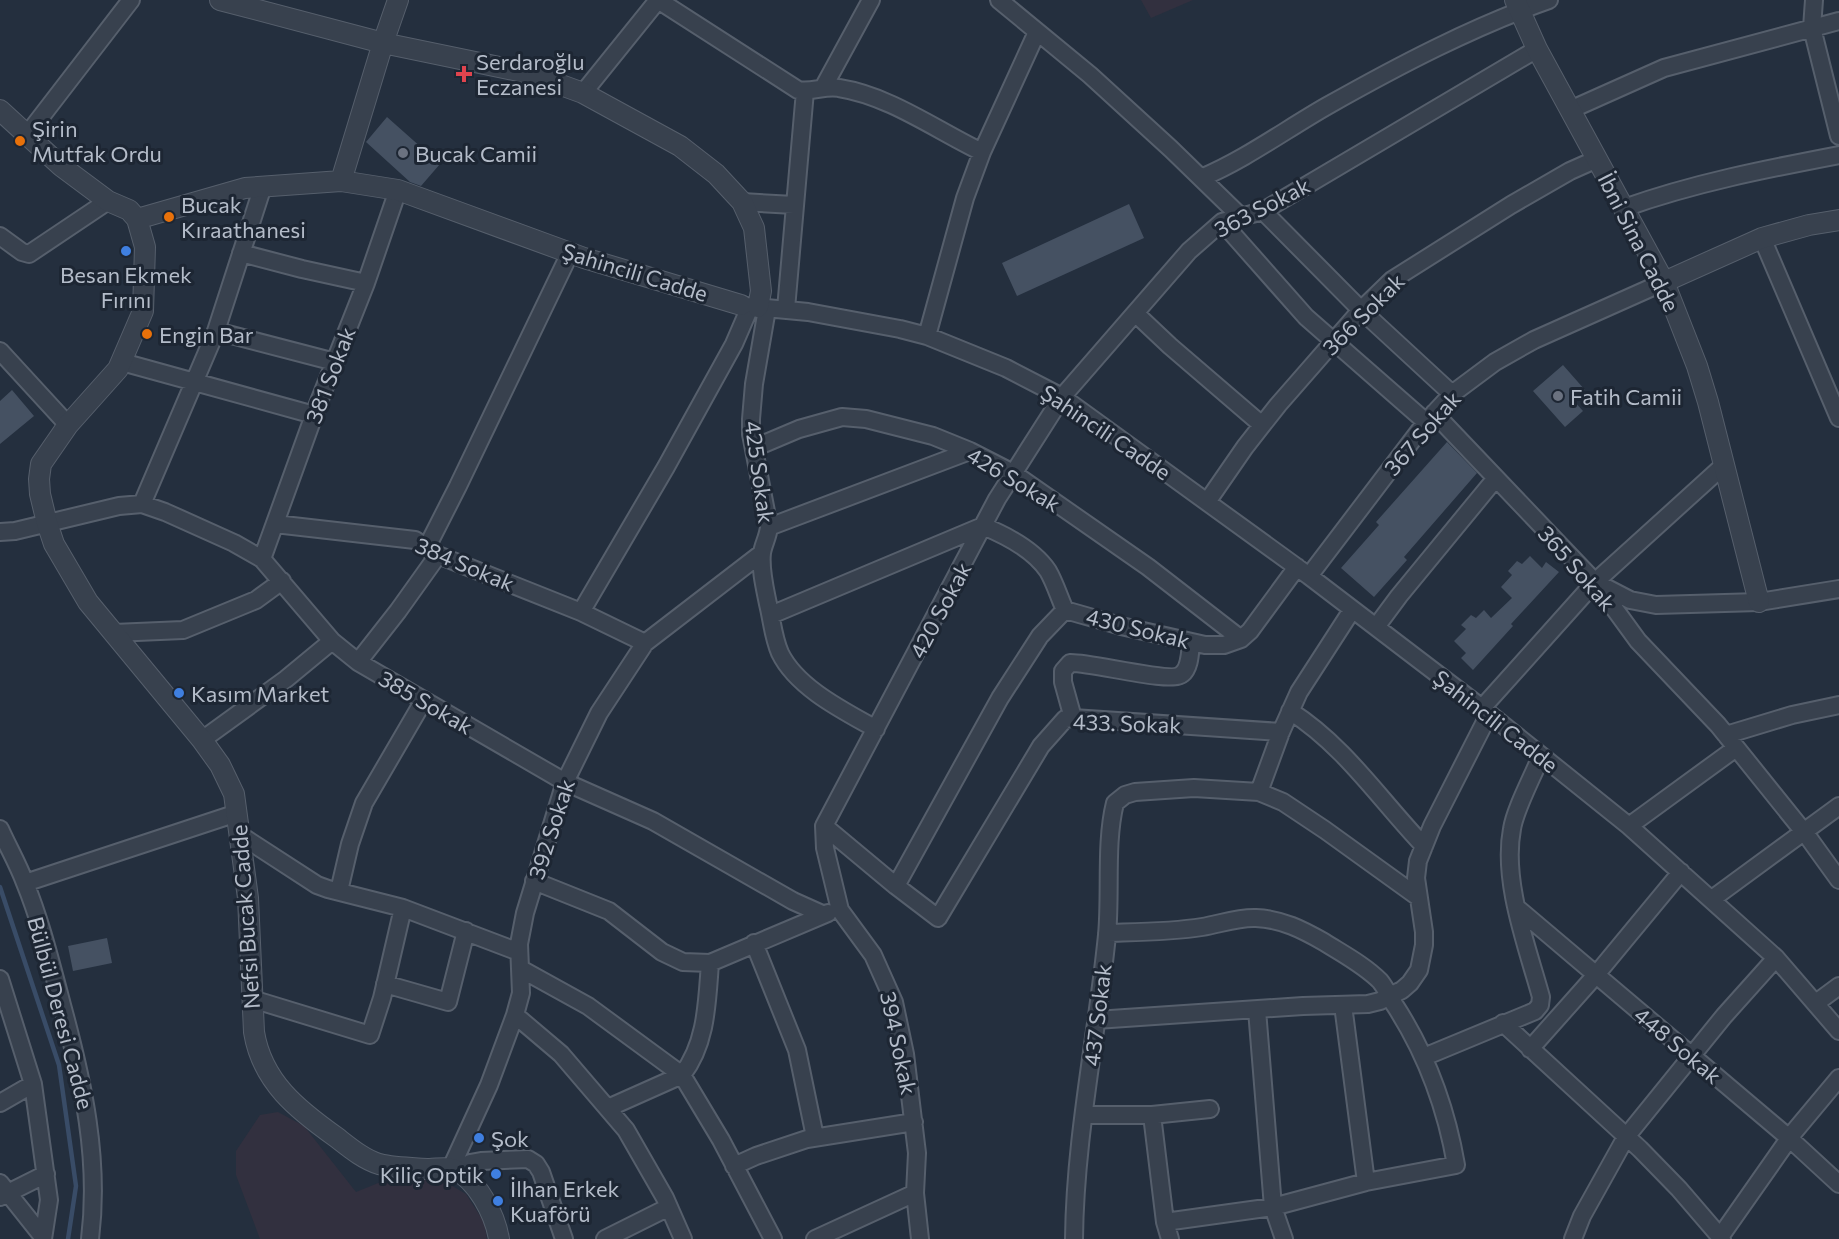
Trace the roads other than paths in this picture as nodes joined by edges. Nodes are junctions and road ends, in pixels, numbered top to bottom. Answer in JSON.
{"nodes":[{"id":1,"x":131,"y":0,"type":"edge"},
{"id":2,"x":220,"y":0,"type":"edge"},
{"id":3,"x":398,"y":0,"type":"edge"},
{"id":4,"x":658,"y":0,"type":"edge"},
{"id":5,"x":999,"y":0,"type":"edge"},
{"id":6,"x":1549,"y":0,"type":"edge"},
{"id":7,"x":1814,"y":0,"type":"edge"},
{"id":8,"x":866,"y":2,"type":"edge"},
{"id":9,"x":1517,"y":5,"type":"edge"},
{"id":10,"x":1839,"y":21,"type":"edge"},
{"id":11,"x":1812,"y":28,"type":"junction"},
{"id":12,"x":1037,"y":32,"type":"junction"},
{"id":13,"x":383,"y":43,"type":"junction"},
{"id":14,"x":1537,"y":49,"type":"junction"},
{"id":15,"x":823,"y":88,"type":"junction"},
{"id":16,"x":805,"y":91,"type":"junction"},
{"id":17,"x":583,"y":93,"type":"junction"},
{"id":18,"x":0,"y":110,"type":"edge"},
{"id":19,"x":1570,"y":110,"type":"junction"},
{"id":20,"x":27,"y":135,"type":"junction"},
{"id":21,"x":1839,"y":136,"type":"edge"},
{"id":22,"x":982,"y":152,"type":"junction"},
{"id":23,"x":1839,"y":155,"type":"edge"},
{"id":24,"x":1597,"y":159,"type":"junction"},
{"id":25,"x":1201,"y":178,"type":"junction"},
{"id":26,"x":341,"y":181,"type":"junction"},
{"id":27,"x":263,"y":186,"type":"junction"},
{"id":28,"x":398,"y":190,"type":"junction"},
{"id":29,"x":108,"y":201,"type":"junction"},
{"id":30,"x":742,"y":202,"type":"junction"},
{"id":31,"x":794,"y":205,"type":"junction"},
{"id":32,"x":1624,"y":207,"type":"junction"},
{"id":33,"x":1263,"y":211,"type":"junction"},
{"id":34,"x":1241,"y":217,"type":"junction"},
{"id":35,"x":137,"y":219,"type":"junction"},
{"id":36,"x":1839,"y":220,"type":"edge"},
{"id":37,"x":1222,"y":222,"type":"junction"},
{"id":38,"x":0,"y":236,"type":"edge"},
{"id":39,"x":1762,"y":238,"type":"junction"},
{"id":40,"x":242,"y":253,"type":"junction"},
{"id":41,"x":570,"y":253,"type":"junction"},
{"id":42,"x":1664,"y":282,"type":"junction"},
{"id":43,"x":366,"y":283,"type":"junction"},
{"id":44,"x":754,"y":307,"type":"junction"},
{"id":45,"x":786,"y":309,"type":"junction"},
{"id":46,"x":1361,"y":310,"type":"junction"},
{"id":47,"x":1135,"y":313,"type":"junction"},
{"id":48,"x":216,"y":331,"type":"junction"},
{"id":49,"x":927,"y":336,"type":"junction"},
{"id":50,"x":1334,"y":341,"type":"junction"},
{"id":51,"x":2,"y":357,"type":"edge"},
{"id":52,"x":122,"y":362,"type":"junction"},
{"id":53,"x":335,"y":362,"type":"junction"},
{"id":54,"x":193,"y":383,"type":"junction"},
{"id":55,"x":1452,"y":394,"type":"junction"},
{"id":56,"x":1062,"y":397,"type":"junction"},
{"id":57,"x":314,"y":415,"type":"junction"},
{"id":58,"x":1430,"y":418,"type":"junction"},
{"id":59,"x":1839,"y":418,"type":"edge"},
{"id":60,"x":68,"y":425,"type":"junction"},
{"id":61,"x":1262,"y":425,"type":"junction"},
{"id":62,"x":754,"y":448,"type":"junction"},
{"id":63,"x":970,"y":451,"type":"junction"},
{"id":64,"x":1723,"y":466,"type":"junction"},
{"id":65,"x":1013,"y":473,"type":"junction"},
{"id":66,"x":1496,"y":478,"type":"junction"},
{"id":67,"x":1207,"y":502,"type":"junction"},
{"id":68,"x":142,"y":504,"type":"junction"},
{"id":69,"x":46,"y":523,"type":"junction"},
{"id":70,"x":275,"y":524,"type":"junction"},
{"id":71,"x":983,"y":526,"type":"junction"},
{"id":72,"x":769,"y":527,"type":"junction"},
{"id":73,"x":0,"y":532,"type":"edge"},
{"id":74,"x":432,"y":551,"type":"junction"},
{"id":75,"x":762,"y":553,"type":"junction"},
{"id":76,"x":262,"y":559,"type":"junction"},
{"id":77,"x":1303,"y":572,"type":"junction"},
{"id":78,"x":282,"y":581,"type":"junction"},
{"id":79,"x":1595,"y":582,"type":"junction"},
{"id":80,"x":1839,"y":589,"type":"edge"},
{"id":81,"x":1759,"y":602,"type":"junction"},
{"id":82,"x":1065,"y":610,"type":"junction"},
{"id":83,"x":1352,"y":610,"type":"junction"},
{"id":84,"x":581,"y":612,"type":"junction"},
{"id":85,"x":771,"y":615,"type":"junction"},
{"id":86,"x":1376,"y":627,"type":"junction"},
{"id":87,"x":114,"y":633,"type":"junction"},
{"id":88,"x":1241,"y":639,"type":"junction"},
{"id":89,"x":332,"y":641,"type":"junction"},
{"id":90,"x":645,"y":643,"type":"junction"},
{"id":91,"x":1191,"y":643,"type":"junction"},
{"id":92,"x":358,"y":662,"type":"junction"},
{"id":93,"x":424,"y":700,"type":"junction"},
{"id":94,"x":1839,"y":705,"type":"edge"},
{"id":95,"x":1290,"y":711,"type":"junction"},
{"id":96,"x":1486,"y":711,"type":"junction"},
{"id":97,"x":1073,"y":717,"type":"junction"},
{"id":98,"x":876,"y":729,"type":"junction"},
{"id":99,"x":1281,"y":732,"type":"junction"},
{"id":100,"x":1726,"y":736,"type":"junction"},
{"id":101,"x":202,"y":740,"type":"junction"},
{"id":102,"x":1541,"y":756,"type":"junction"},
{"id":103,"x":565,"y":782,"type":"junction"},
{"id":104,"x":1259,"y":792,"type":"junction"},
{"id":105,"x":1839,"y":806,"type":"edge"},
{"id":106,"x":237,"y":813,"type":"junction"},
{"id":107,"x":824,"y":826,"type":"junction"},
{"id":108,"x":1629,"y":826,"type":"junction"},
{"id":109,"x":0,"y":829,"type":"edge"},
{"id":110,"x":1803,"y":831,"type":"junction"},
{"id":111,"x":240,"y":835,"type":"junction"},
{"id":112,"x":1424,"y":846,"type":"junction"},
{"id":113,"x":1681,"y":872,"type":"junction"},
{"id":114,"x":1839,"y":880,"type":"edge"},
{"id":115,"x":534,"y":881,"type":"junction"},
{"id":116,"x":25,"y":883,"type":"junction"},
{"id":117,"x":896,"y":886,"type":"junction"},
{"id":118,"x":339,"y":891,"type":"junction"},
{"id":119,"x":1418,"y":897,"type":"junction"},
{"id":120,"x":1712,"y":899,"type":"junction"},
{"id":121,"x":1516,"y":907,"type":"junction"},
{"id":122,"x":403,"y":908,"type":"junction"},
{"id":123,"x":840,"y":910,"type":"junction"},
{"id":124,"x":822,"y":914,"type":"junction"},
{"id":125,"x":466,"y":931,"type":"junction"},
{"id":126,"x":1107,"y":933,"type":"junction"},
{"id":127,"x":754,"y":943,"type":"junction"},
{"id":128,"x":519,"y":952,"type":"junction"},
{"id":129,"x":1776,"y":958,"type":"junction"},
{"id":130,"x":710,"y":963,"type":"junction"},
{"id":131,"x":521,"y":969,"type":"junction"},
{"id":132,"x":1595,"y":976,"type":"junction"},
{"id":133,"x":0,"y":979,"type":"edge"},
{"id":134,"x":385,"y":984,"type":"junction"},
{"id":135,"x":1839,"y":986,"type":"edge"},
{"id":136,"x":1388,"y":995,"type":"junction"},
{"id":137,"x":252,"y":999,"type":"junction"},
{"id":138,"x":1816,"y":1003,"type":"junction"},
{"id":139,"x":1343,"y":1005,"type":"junction"},
{"id":140,"x":1257,"y":1010,"type":"junction"},
{"id":141,"x":515,"y":1015,"type":"junction"},
{"id":142,"x":6,"y":1017,"type":"edge"},
{"id":143,"x":1096,"y":1020,"type":"junction"},
{"id":144,"x":1503,"y":1023,"type":"junction"},
{"id":145,"x":1839,"y":1031,"type":"edge"},
{"id":146,"x":1530,"y":1049,"type":"junction"},
{"id":147,"x":1692,"y":1056,"type":"junction"},
{"id":148,"x":1424,"y":1057,"type":"junction"},
{"id":149,"x":682,"y":1075,"type":"junction"},
{"id":150,"x":1839,"y":1078,"type":"edge"},
{"id":151,"x":33,"y":1084,"type":"junction"},
{"id":152,"x":0,"y":1103,"type":"edge"},
{"id":153,"x":608,"y":1108,"type":"junction"},
{"id":154,"x":1210,"y":1109,"type":"dead end"},
{"id":155,"x":1085,"y":1115,"type":"junction"},
{"id":156,"x":1152,"y":1115,"type":"junction"},
{"id":157,"x":914,"y":1122,"type":"junction"},
{"id":158,"x":815,"y":1137,"type":"junction"},
{"id":159,"x":1626,"y":1137,"type":"junction"},
{"id":160,"x":1789,"y":1138,"type":"junction"},
{"id":161,"x":734,"y":1166,"type":"junction"},
{"id":162,"x":454,"y":1170,"type":"junction"},
{"id":163,"x":46,"y":1174,"type":"junction"},
{"id":164,"x":1366,"y":1182,"type":"junction"},
{"id":165,"x":1839,"y":1184,"type":"edge"},
{"id":166,"x":2,"y":1191,"type":"edge"},
{"id":167,"x":915,"y":1193,"type":"junction"},
{"id":168,"x":669,"y":1207,"type":"junction"},
{"id":169,"x":1273,"y":1208,"type":"junction"},
{"id":170,"x":1165,"y":1222,"type":"junction"},
{"id":171,"x":43,"y":1238,"type":"edge"},
{"id":172,"x":1721,"y":1238,"type":"edge"},
{"id":173,"x":90,"y":1239,"type":"edge"},
{"id":174,"x":499,"y":1239,"type":"edge"},
{"id":175,"x":564,"y":1239,"type":"edge"},
{"id":176,"x":605,"y":1239,"type":"edge"},
{"id":177,"x":682,"y":1239,"type":"edge"},
{"id":178,"x":773,"y":1239,"type":"edge"},
{"id":179,"x":815,"y":1239,"type":"edge"},
{"id":180,"x":920,"y":1239,"type":"edge"},
{"id":181,"x":1074,"y":1239,"type":"edge"},
{"id":182,"x":1170,"y":1239,"type":"edge"},
{"id":183,"x":1284,"y":1239,"type":"edge"},
{"id":184,"x":1573,"y":1239,"type":"edge"}],
"edges":[{"from":1,"to":20,"type":"street"},
{"from":2,"to":13,"type":"street"},
{"from":3,"to":13,"type":"street"},
{"from":4,"to":16,"type":"street"},
{"from":4,"to":17,"type":"street"},
{"from":5,"to":12,"type":"street"},
{"from":6,"to":9,"type":"street"},
{"from":7,"to":11,"type":"street"},
{"from":8,"to":15,"type":"street"},
{"from":9,"to":14,"type":"street","name":"İbni Sina Cadde"},
{"from":9,"to":25,"type":"street"},
{"from":10,"to":11,"type":"street"},
{"from":11,"to":19,"type":"street"},
{"from":11,"to":21,"type":"street"},
{"from":12,"to":22,"type":"street"},
{"from":12,"to":25,"type":"street"},
{"from":13,"to":17,"type":"street"},
{"from":13,"to":26,"type":"street"},
{"from":14,"to":19,"type":"street","name":"İbni Sina Cadde"},
{"from":14,"to":33,"type":"street","name":"363 Sokak"},
{"from":15,"to":16,"type":"street"},
{"from":15,"to":22,"type":"street"},
{"from":16,"to":31,"type":"street"},
{"from":17,"to":30,"type":"street"},
{"from":18,"to":20,"type":"street"},
{"from":19,"to":24,"type":"street","name":"İbni Sina Cadde"},
{"from":20,"to":29,"type":"street"},
{"from":22,"to":49,"type":"street"},
{"from":23,"to":32,"type":"street"},
{"from":24,"to":32,"type":"street","name":"İbni Sina Cadde"},
{"from":24,"to":46,"type":"street","name":"366 Sokak"},
{"from":25,"to":34,"type":"street"},
{"from":26,"to":27,"type":"street","name":"Şahincili Cadde"},
{"from":26,"to":28,"type":"street","name":"Şahincili Cadde"},
{"from":27,"to":35,"type":"street","name":"Şahincili Cadde"},
{"from":27,"to":40,"type":"street"},
{"from":28,"to":41,"type":"street","name":"Şahincili Cadde"},
{"from":28,"to":43,"type":"street","name":"381 Sokak"},
{"from":29,"to":35,"type":"street"},
{"from":29,"to":38,"type":"street"},
{"from":30,"to":31,"type":"street"},
{"from":30,"to":44,"type":"street"},
{"from":31,"to":45,"type":"street"},
{"from":32,"to":42,"type":"street","name":"İbni Sina Cadde"},
{"from":33,"to":34,"type":"street","name":"363 Sokak"},
{"from":33,"to":46,"type":"street"},
{"from":34,"to":37,"type":"street","name":"363 Sokak"},
{"from":35,"to":52,"type":"street","name":"Nefsi Bucak Cadde"},
{"from":36,"to":39,"type":"street"},
{"from":37,"to":47,"type":"street","name":"363 Sokak"},
{"from":37,"to":50,"type":"street","name":"365 Sokak"},
{"from":39,"to":42,"type":"street"},
{"from":39,"to":59,"type":"street"},
{"from":40,"to":43,"type":"street"},
{"from":40,"to":48,"type":"street"},
{"from":41,"to":44,"type":"street","name":"Şahincili Cadde"},
{"from":41,"to":74,"type":"street"},
{"from":42,"to":55,"type":"street","name":"367 Sokak"},
{"from":42,"to":64,"type":"street","name":"İbni Sina Cadde"},
{"from":43,"to":53,"type":"street","name":"381 Sokak"},
{"from":44,"to":45,"type":"street","name":"Şahincili Cadde"},
{"from":44,"to":62,"type":"street","name":"425 Sokak"},
{"from":44,"to":84,"type":"street"},
{"from":45,"to":49,"type":"street","name":"Şahincili Cadde"},
{"from":46,"to":50,"type":"street","name":"366 Sokak"},
{"from":46,"to":55,"type":"street"},
{"from":47,"to":56,"type":"street","name":"363 Sokak"},
{"from":47,"to":61,"type":"street"},
{"from":48,"to":53,"type":"street"},
{"from":48,"to":54,"type":"street"},
{"from":49,"to":56,"type":"street","name":"Şahincili Cadde"},
{"from":50,"to":58,"type":"street","name":"365 Sokak"},
{"from":50,"to":61,"type":"street","name":"366 Sokak"},
{"from":51,"to":60,"type":"street"},
{"from":52,"to":54,"type":"street"},
{"from":52,"to":60,"type":"street","name":"Nefsi Bucak Cadde"},
{"from":53,"to":57,"type":"street","name":"381 Sokak"},
{"from":54,"to":57,"type":"street"},
{"from":54,"to":68,"type":"street"},
{"from":55,"to":58,"type":"street","name":"367 Sokak"},
{"from":56,"to":65,"type":"street","name":"420 Sokak"},
{"from":56,"to":67,"type":"street","name":"Şahincili Cadde"},
{"from":57,"to":70,"type":"street","name":"381 Sokak"},
{"from":58,"to":66,"type":"street","name":"365 Sokak"},
{"from":58,"to":77,"type":"street","name":"367 Sokak"},
{"from":60,"to":69,"type":"street","name":"Nefsi Bucak Cadde"},
{"from":61,"to":67,"type":"street","name":"366 Sokak"},
{"from":62,"to":63,"type":"street","name":"426 Sokak"},
{"from":62,"to":72,"type":"street","name":"425 Sokak"},
{"from":63,"to":65,"type":"street","name":"426 Sokak"},
{"from":63,"to":72,"type":"street"},
{"from":64,"to":79,"type":"street"},
{"from":64,"to":81,"type":"street","name":"İbni Sina Cadde"},
{"from":65,"to":71,"type":"street","name":"420 Sokak"},
{"from":65,"to":88,"type":"street","name":"426 Sokak"},
{"from":66,"to":79,"type":"street","name":"365 Sokak"},
{"from":66,"to":86,"type":"street"},
{"from":67,"to":77,"type":"street","name":"Şahincili Cadde"},
{"from":68,"to":69,"type":"street","name":"385 Sokak"},
{"from":68,"to":76,"type":"street","name":"385 Sokak"},
{"from":69,"to":73,"type":"street","name":"385 Sokak"},
{"from":69,"to":87,"type":"street","name":"Nefsi Bucak Cadde"},
{"from":70,"to":74,"type":"street","name":"384 Sokak"},
{"from":70,"to":76,"type":"street","name":"381 Sokak"},
{"from":71,"to":82,"type":"street","name":"430 Sokak"},
{"from":71,"to":85,"type":"street"},
{"from":71,"to":98,"type":"street","name":"420 Sokak"},
{"from":72,"to":75,"type":"street","name":"425 Sokak"},
{"from":74,"to":84,"type":"street","name":"384 Sokak"},
{"from":74,"to":92,"type":"street"},
{"from":75,"to":85,"type":"street","name":"425 Sokak"},
{"from":75,"to":90,"type":"street","name":"392 Sokak"},
{"from":76,"to":78,"type":"street","name":"385 Sokak"},
{"from":77,"to":83,"type":"street","name":"Şahincili Cadde"},
{"from":77,"to":88,"type":"street"},
{"from":78,"to":87,"type":"street"},
{"from":78,"to":89,"type":"street","name":"385 Sokak"},
{"from":79,"to":81,"type":"street"},
{"from":79,"to":96,"type":"street"},
{"from":79,"to":100,"type":"street","name":"365 Sokak"},
{"from":80,"to":81,"type":"street"},
{"from":82,"to":91,"type":"street","name":"430 Sokak"},
{"from":82,"to":117,"type":"street"},
{"from":83,"to":86,"type":"street","name":"Şahincili Cadde"},
{"from":83,"to":95,"type":"street"},
{"from":84,"to":90,"type":"street","name":"384 Sokak"},
{"from":85,"to":98,"type":"street","name":"425 Sokak"},
{"from":86,"to":96,"type":"street","name":"Şahincili Cadde"},
{"from":87,"to":101,"type":"street","name":"Nefsi Bucak Cadde"},
{"from":88,"to":91,"type":"street","name":"430 Sokak"},
{"from":89,"to":92,"type":"street","name":"385 Sokak"},
{"from":89,"to":101,"type":"street"},
{"from":90,"to":103,"type":"street","name":"392 Sokak"},
{"from":91,"to":97,"type":"street"},
{"from":92,"to":93,"type":"street","name":"385 Sokak"},
{"from":93,"to":103,"type":"street","name":"385 Sokak"},
{"from":93,"to":118,"type":"street"},
{"from":94,"to":100,"type":"street"},
{"from":95,"to":99,"type":"street"},
{"from":95,"to":112,"type":"street"},
{"from":96,"to":102,"type":"street","name":"Şahincili Cadde"},
{"from":96,"to":112,"type":"street"},
{"from":97,"to":99,"type":"street","name":"433. Sokak"},
{"from":97,"to":117,"type":"street","name":"433. Sokak"},
{"from":98,"to":107,"type":"street","name":"420 Sokak"},
{"from":99,"to":104,"type":"street"},
{"from":100,"to":108,"type":"street"},
{"from":100,"to":110,"type":"street","name":"365 Sokak"},
{"from":101,"to":106,"type":"street","name":"Nefsi Bucak Cadde"},
{"from":102,"to":108,"type":"street","name":"Şahincili Cadde"},
{"from":102,"to":121,"type":"street"},
{"from":103,"to":115,"type":"street","name":"392 Sokak"},
{"from":103,"to":124,"type":"street","name":"385 Sokak"},
{"from":104,"to":119,"type":"street"},
{"from":104,"to":126,"type":"street","name":"437 Sokak"},
{"from":105,"to":110,"type":"street"},
{"from":106,"to":111,"type":"street","name":"Nefsi Bucak Cadde"},
{"from":106,"to":116,"type":"street"},
{"from":107,"to":117,"type":"street"},
{"from":107,"to":123,"type":"street","name":"394 Sokak"},
{"from":108,"to":113,"type":"street","name":"Şahincili Cadde"},
{"from":109,"to":116,"type":"street","name":"Bülbül Deresi Cadde"},
{"from":110,"to":114,"type":"street","name":"365 Sokak"},
{"from":110,"to":120,"type":"street"},
{"from":111,"to":118,"type":"street"},
{"from":111,"to":137,"type":"street","name":"Nefsi Bucak Cadde"},
{"from":112,"to":119,"type":"street"},
{"from":113,"to":120,"type":"street","name":"Şahincili Cadde"},
{"from":113,"to":132,"type":"street"},
{"from":115,"to":128,"type":"street","name":"392 Sokak"},
{"from":115,"to":130,"type":"street"},
{"from":116,"to":173,"type":"street","name":"Bülbül Deresi Cadde"},
{"from":118,"to":122,"type":"street"},
{"from":119,"to":136,"type":"street"},
{"from":120,"to":129,"type":"street","name":"Şahincili Cadde"},
{"from":121,"to":132,"type":"street","name":"448 Sokak"},
{"from":121,"to":144,"type":"street"},
{"from":122,"to":125,"type":"street"},
{"from":122,"to":134,"type":"street"},
{"from":123,"to":124,"type":"street"},
{"from":123,"to":157,"type":"street","name":"394 Sokak"},
{"from":124,"to":127,"type":"street"},
{"from":125,"to":128,"type":"street"},
{"from":125,"to":134,"type":"street"},
{"from":126,"to":136,"type":"street"},
{"from":126,"to":143,"type":"street","name":"437 Sokak"},
{"from":127,"to":130,"type":"street"},
{"from":127,"to":158,"type":"street"},
{"from":128,"to":131,"type":"street","name":"392 Sokak"},
{"from":129,"to":138,"type":"street","name":"Şahincili Cadde"},
{"from":129,"to":147,"type":"street"},
{"from":130,"to":149,"type":"street"},
{"from":131,"to":141,"type":"street","name":"392 Sokak"},
{"from":131,"to":149,"type":"street"},
{"from":132,"to":146,"type":"street"},
{"from":132,"to":147,"type":"street","name":"448 Sokak"},
{"from":133,"to":142,"type":"street"},
{"from":134,"to":137,"type":"street"},
{"from":135,"to":138,"type":"street"},
{"from":136,"to":139,"type":"street"},
{"from":136,"to":148,"type":"street"},
{"from":137,"to":162,"type":"street","name":"Nefsi Bucak Cadde"},
{"from":138,"to":145,"type":"street","name":"Şahincili Cadde"},
{"from":139,"to":140,"type":"street"},
{"from":139,"to":164,"type":"street"},
{"from":140,"to":143,"type":"street"},
{"from":140,"to":169,"type":"street"},
{"from":141,"to":153,"type":"street"},
{"from":141,"to":162,"type":"street","name":"392 Sokak"},
{"from":142,"to":151,"type":"street"},
{"from":143,"to":155,"type":"street","name":"437 Sokak"},
{"from":144,"to":146,"type":"street"},
{"from":144,"to":148,"type":"street"},
{"from":146,"to":159,"type":"street"},
{"from":147,"to":159,"type":"street"},
{"from":147,"to":160,"type":"street","name":"448 Sokak"},
{"from":148,"to":164,"type":"street"},
{"from":149,"to":153,"type":"street"},
{"from":149,"to":161,"type":"street"},
{"from":150,"to":160,"type":"street"},
{"from":151,"to":152,"type":"street"},
{"from":151,"to":163,"type":"street"},
{"from":153,"to":168,"type":"street"},
{"from":154,"to":156,"type":"street"},
{"from":155,"to":156,"type":"street"},
{"from":155,"to":181,"type":"street","name":"437 Sokak"},
{"from":156,"to":170,"type":"street"},
{"from":157,"to":158,"type":"street"},
{"from":157,"to":167,"type":"street","name":"394 Sokak"},
{"from":158,"to":161,"type":"street"},
{"from":159,"to":172,"type":"street"},
{"from":159,"to":184,"type":"street"},
{"from":160,"to":165,"type":"street","name":"448 Sokak"},
{"from":160,"to":172,"type":"street"},
{"from":161,"to":178,"type":"street"},
{"from":162,"to":174,"type":"street"},
{"from":162,"to":175,"type":"street"},
{"from":163,"to":166,"type":"street"},
{"from":163,"to":171,"type":"street"},
{"from":164,"to":169,"type":"street"},
{"from":166,"to":171,"type":"street"},
{"from":167,"to":179,"type":"street"},
{"from":167,"to":180,"type":"street","name":"394 Sokak"},
{"from":168,"to":176,"type":"street"},
{"from":168,"to":177,"type":"street"},
{"from":169,"to":170,"type":"street"},
{"from":169,"to":183,"type":"street"},
{"from":170,"to":182,"type":"street"}]}
